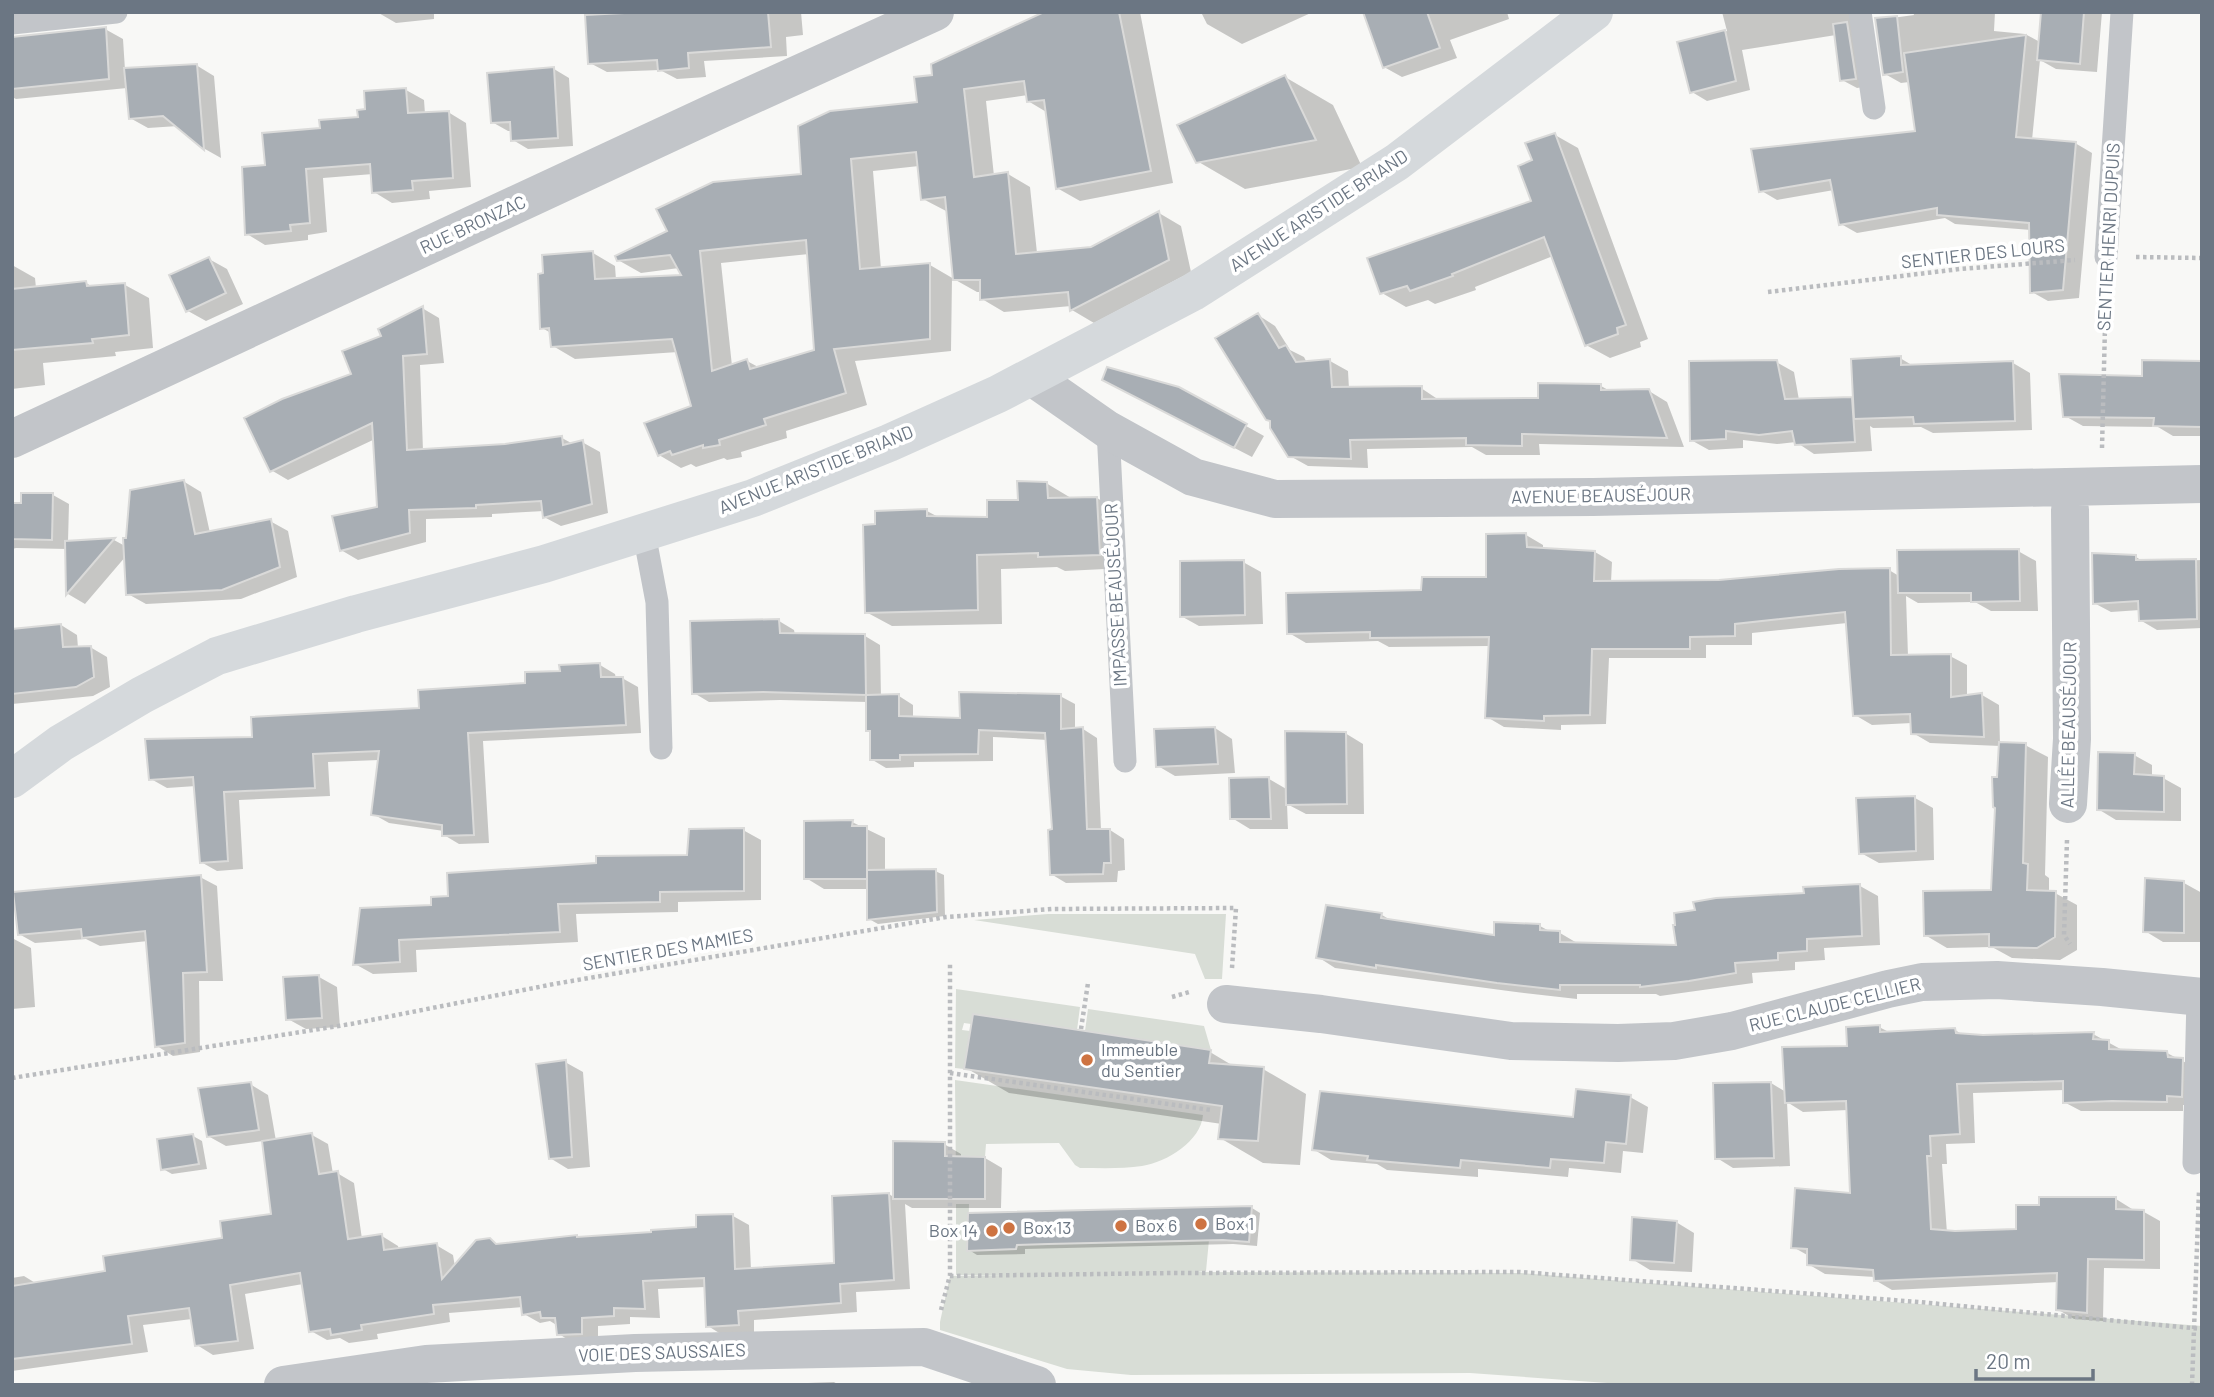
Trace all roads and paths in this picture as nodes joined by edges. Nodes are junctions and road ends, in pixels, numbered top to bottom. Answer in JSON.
{"nodes":[{"id":1,"x":116,"y":12,"type":"edge"},
{"id":2,"x":935,"y":12,"type":"edge"},
{"id":3,"x":1594,"y":12,"type":"edge"},
{"id":4,"x":1860,"y":12,"type":"edge"},
{"id":5,"x":2122,"y":12,"type":"edge"},
{"id":6,"x":12,"y":23,"type":"edge"},
{"id":7,"x":1874,"y":108,"type":"dead end"},
{"id":8,"x":2106,"y":257,"type":"junction"},
{"id":9,"x":2202,"y":258,"type":"edge"},
{"id":10,"x":1768,"y":292,"type":"dead end"},
{"id":11,"x":1032,"y":377,"type":"junction"},
{"id":12,"x":1108,"y":430,"type":"junction"},
{"id":13,"x":12,"y":439,"type":"edge"},
{"id":14,"x":2102,"y":449,"type":"dead end"},
{"id":15,"x":2202,"y":484,"type":"edge"},
{"id":16,"x":2070,"y":510,"type":"dead end"},
{"id":17,"x":644,"y":533,"type":"junction"},
{"id":18,"x":661,"y":748,"type":"dead end"},
{"id":19,"x":1125,"y":761,"type":"dead end"},
{"id":20,"x":12,"y":779,"type":"edge"},
{"id":21,"x":2068,"y":804,"type":"joint"},
{"id":22,"x":1234,"y":908,"type":"junction"},
{"id":23,"x":2060,"y":938,"type":"dead end"},
{"id":24,"x":950,"y":962,"type":"dead end"},
{"id":25,"x":1088,"y":983,"type":"dead end"},
{"id":26,"x":1228,"y":989,"type":"junction"},
{"id":27,"x":2200,"y":997,"type":"edge"},
{"id":28,"x":1081,"y":1029,"type":"dead end"},
{"id":29,"x":950,"y":1073,"type":"junction"},
{"id":30,"x":12,"y":1078,"type":"edge"},
{"id":31,"x":1211,"y":1110,"type":"dead end"},
{"id":32,"x":2194,"y":1163,"type":"joint"},
{"id":33,"x":950,"y":1190,"type":"junction"},
{"id":34,"x":960,"y":1190,"type":"dead end"},
{"id":35,"x":2194,"y":1328,"type":"junction"},
{"id":36,"x":2202,"y":1329,"type":"edge"},
{"id":37,"x":595,"y":1370,"type":"edge"},
{"id":38,"x":283,"y":1385,"type":"edge"},
{"id":39,"x":1037,"y":1385,"type":"edge"},
{"id":40,"x":2192,"y":1385,"type":"edge"}],
"edges":[{"from":1,"to":6,"type":"lane"},
{"from":2,"to":13,"type":"street","name":"RUE BRONZAC"},
{"from":3,"to":11,"type":"street","name":"AVENUE ARISTIDE BRIAND"},
{"from":4,"to":7,"type":"lane"},
{"from":5,"to":8,"type":"lane","name":"SENTIER HENRI DUPUIS"},
{"from":8,"to":9,"type":"path","name":"SENTIER DES LOURS"},
{"from":8,"to":10,"type":"path","name":"SENTIER DES LOURS"},
{"from":8,"to":14,"type":"path","name":"SENTIER HENRI DUPUIS"},
{"from":11,"to":12,"type":"street","name":"AVENUE BEAUSÉJOUR"},
{"from":11,"to":17,"type":"street","name":"AVENUE ARISTIDE BRIAND"},
{"from":12,"to":15,"type":"street","name":"AVENUE BEAUSÉJOUR"},
{"from":12,"to":19,"type":"lane","name":"IMPASSE BEAUSÉJOUR"},
{"from":16,"to":21,"type":"street","name":"ALLÉE BEAUSÉJOUR"},
{"from":17,"to":18,"type":"lane"},
{"from":17,"to":20,"type":"street","name":"AVENUE ARISTIDE BRIAND"},
{"from":21,"to":23,"type":"path","name":"ALLÉE BEAUSÉJOUR"},
{"from":22,"to":26,"type":"path"},
{"from":22,"to":26,"type":"path"},
{"from":22,"to":30,"type":"path","name":"SENTIER DES MAMIES"},
{"from":24,"to":29,"type":"path"},
{"from":25,"to":28,"type":"path"},
{"from":26,"to":27,"type":"street","name":"RUE CLAUDE CELLIER"},
{"from":27,"to":32,"type":"lane","name":"RUE CLAUDE CELLIER"},
{"from":29,"to":31,"type":"path"},
{"from":29,"to":33,"type":"path"},
{"from":32,"to":35,"type":"path"},
{"from":33,"to":34,"type":"path"},
{"from":33,"to":35,"type":"path"},
{"from":35,"to":36,"type":"path"},
{"from":35,"to":40,"type":"path"},
{"from":37,"to":38,"type":"street","name":"VOIE DES SAUSSAIES"},
{"from":37,"to":39,"type":"street","name":"VOIE DES SAUSSAIES"}]}
